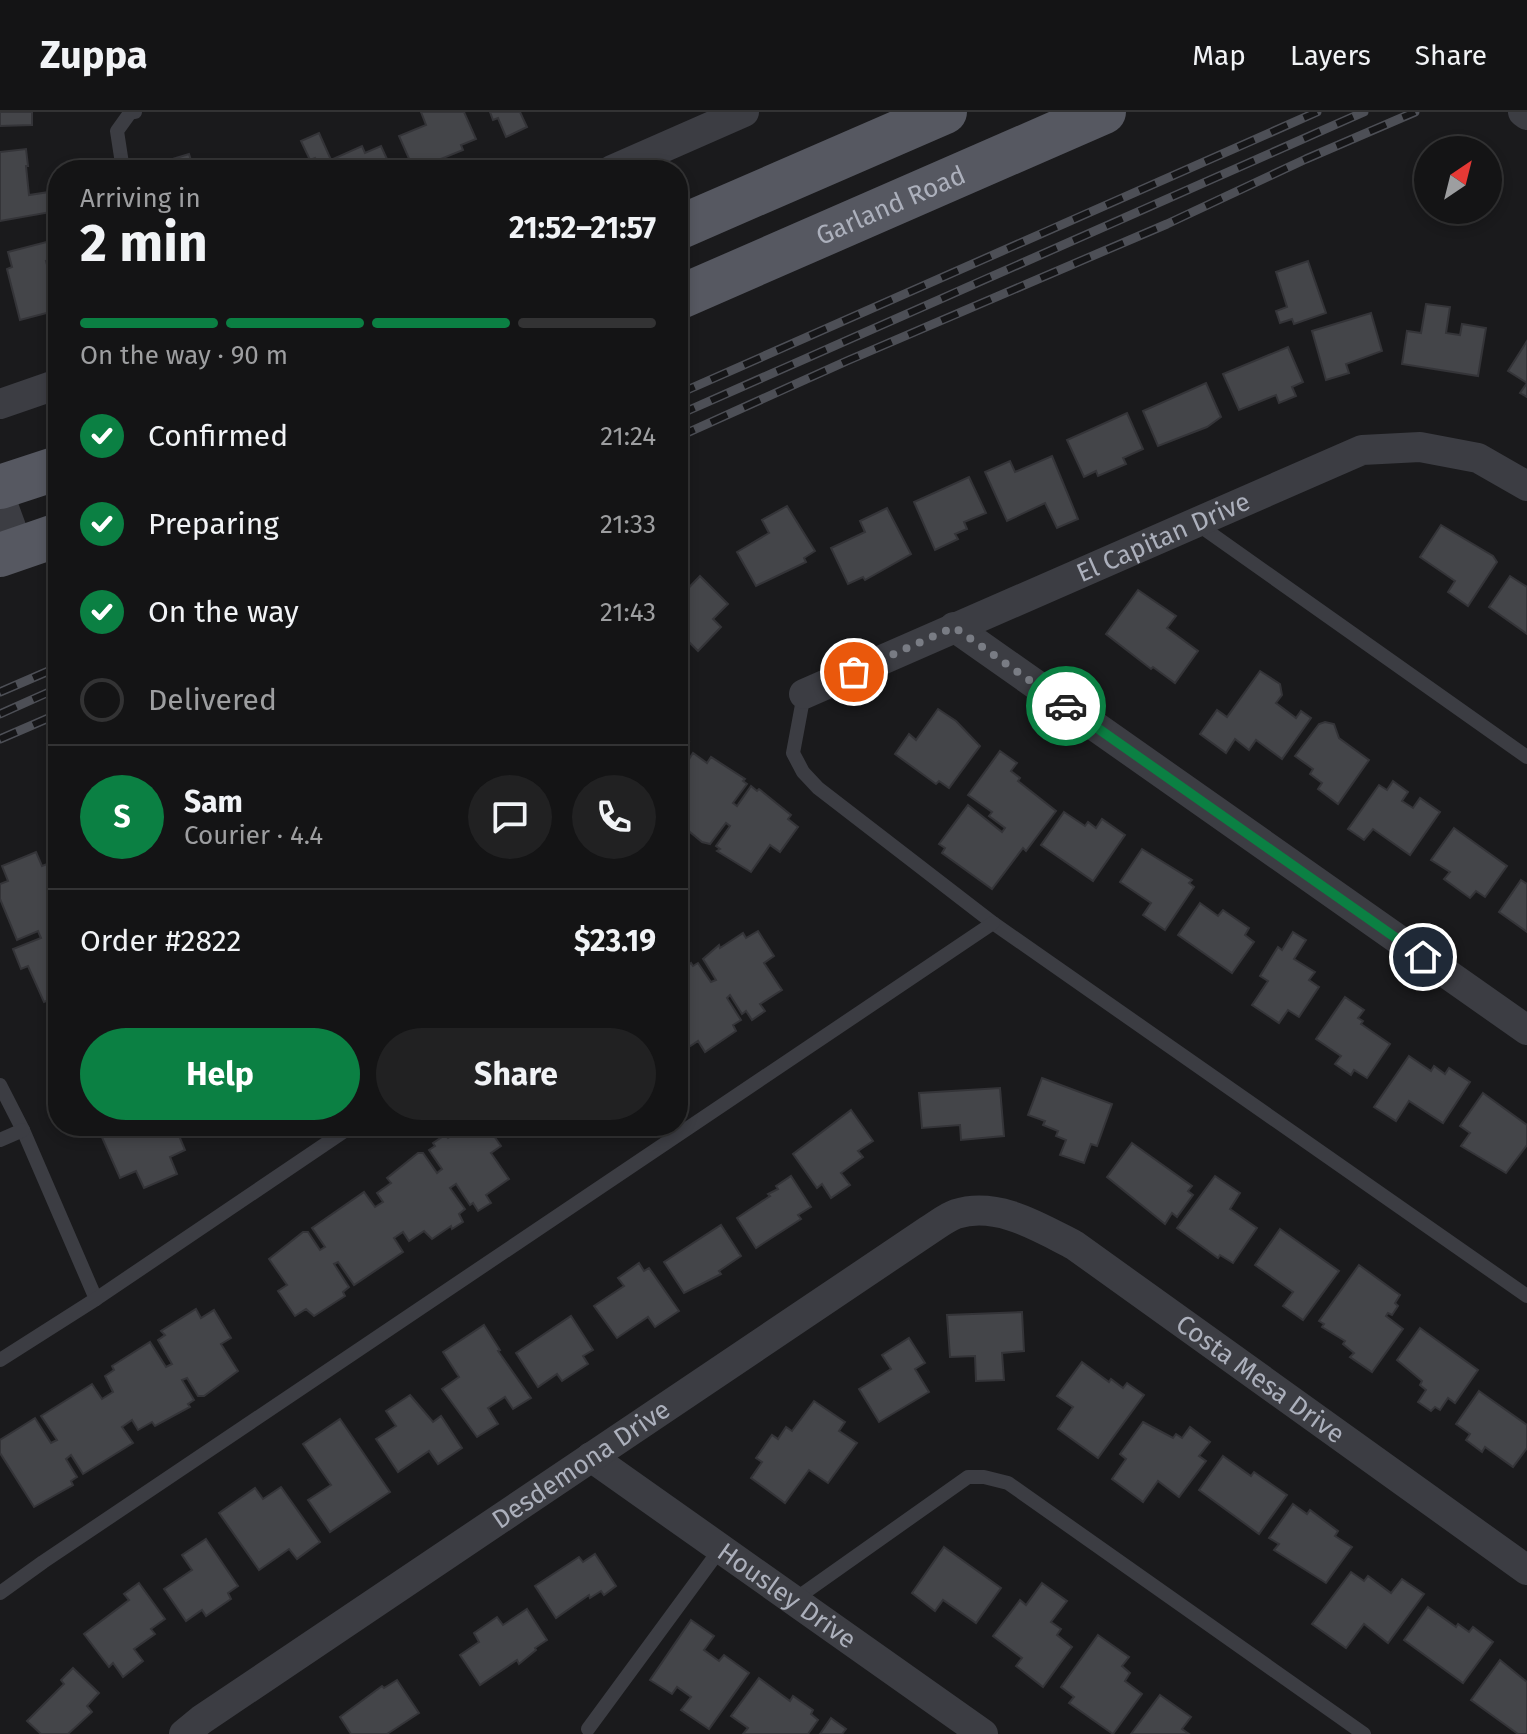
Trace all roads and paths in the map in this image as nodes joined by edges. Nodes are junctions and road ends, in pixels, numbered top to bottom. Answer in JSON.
{"nodes":[{"id":1,"x":135,"y":112,"type":"edge"},
{"id":2,"x":744,"y":112,"type":"edge"},
{"id":3,"x":945,"y":112,"type":"edge"},
{"id":4,"x":1104,"y":112,"type":"edge"},
{"id":5,"x":121,"y":160,"type":"edge"},
{"id":6,"x":635,"y":160,"type":"edge"},
{"id":7,"x":719,"y":211,"type":"junction"},
{"id":8,"x":688,"y":224,"type":"edge"},
{"id":9,"x":744,"y":270,"type":"junction"},
{"id":10,"x":688,"y":294,"type":"edge"},
{"id":11,"x":48,"y":387,"type":"edge"},
{"id":12,"x":0,"y":404,"type":"edge"},
{"id":13,"x":48,"y":471,"type":"edge"},
{"id":14,"x":1527,"y":486,"type":"edge"},
{"id":15,"x":0,"y":487,"type":"edge"},
{"id":16,"x":0,"y":497,"type":"edge"},
{"id":17,"x":1196,"y":523,"type":"junction"},
{"id":18,"x":26,"y":546,"type":"edge"},
{"id":19,"x":954,"y":627,"type":"junction"},
{"id":20,"x":804,"y":694,"type":"joint"},
{"id":21,"x":1527,"y":757,"type":"edge"},
{"id":22,"x":993,"y":923,"type":"junction"},
{"id":23,"x":1527,"y":1030,"type":"edge"},
{"id":24,"x":0,"y":1085,"type":"edge"},
{"id":25,"x":688,"y":1128,"type":"edge"},
{"id":26,"x":23,"y":1130,"type":"junction"},
{"id":27,"x":337,"y":1136,"type":"edge"},
{"id":28,"x":676,"y":1136,"type":"edge"},
{"id":29,"x":0,"y":1140,"type":"edge"},
{"id":30,"x":984,"y":1210,"type":"joint"},
{"id":31,"x":1527,"y":1296,"type":"edge"},
{"id":32,"x":96,"y":1299,"type":"junction"},
{"id":33,"x":0,"y":1360,"type":"edge"},
{"id":34,"x":591,"y":1457,"type":"junction"},
{"id":35,"x":721,"y":1548,"type":"junction"},
{"id":36,"x":1527,"y":1570,"type":"edge"},
{"id":37,"x":0,"y":1593,"type":"edge"},
{"id":38,"x":794,"y":1600,"type":"junction"},
{"id":39,"x":201,"y":1729,"type":"edge"},
{"id":40,"x":588,"y":1732,"type":"edge"},
{"id":41,"x":983,"y":1734,"type":"edge"},
{"id":42,"x":1364,"y":1734,"type":"edge"}],
"edges":[{"from":1,"to":5,"type":"lane"},
{"from":2,"to":6,"type":"street"},
{"from":3,"to":7,"type":"main road"},
{"from":4,"to":9,"type":"main road","name":"Garland Road"},
{"from":7,"to":8,"type":"main road"},
{"from":7,"to":9,"type":"main road"},
{"from":9,"to":10,"type":"main road","name":"Garland Road"},
{"from":11,"to":12,"type":"street"},
{"from":13,"to":15,"type":"main road"},
{"from":14,"to":17,"type":"street","name":"El Capitan Drive"},
{"from":16,"to":18,"type":"street"},
{"from":17,"to":19,"type":"street","name":"El Capitan Drive"},
{"from":17,"to":21,"type":"lane"},
{"from":19,"to":20,"type":"street","name":"El Capitan Drive"},
{"from":19,"to":23,"type":"street"},
{"from":20,"to":22,"type":"lane"},
{"from":22,"to":25,"type":"lane"},
{"from":22,"to":31,"type":"lane"},
{"from":24,"to":26,"type":"lane"},
{"from":26,"to":29,"type":"lane"},
{"from":26,"to":32,"type":"lane"},
{"from":27,"to":32,"type":"lane"},
{"from":28,"to":37,"type":"lane"},
{"from":30,"to":34,"type":"street","name":"Desdemona Drive"},
{"from":30,"to":36,"type":"street","name":"Costa Mesa Drive"},
{"from":32,"to":33,"type":"lane"},
{"from":34,"to":35,"type":"street","name":"Housley Drive"},
{"from":34,"to":39,"type":"street","name":"Desdemona Drive"},
{"from":35,"to":38,"type":"street","name":"Housley Drive"},
{"from":35,"to":40,"type":"lane"},
{"from":38,"to":41,"type":"street","name":"Housley Drive"},
{"from":38,"to":42,"type":"lane"}]}
